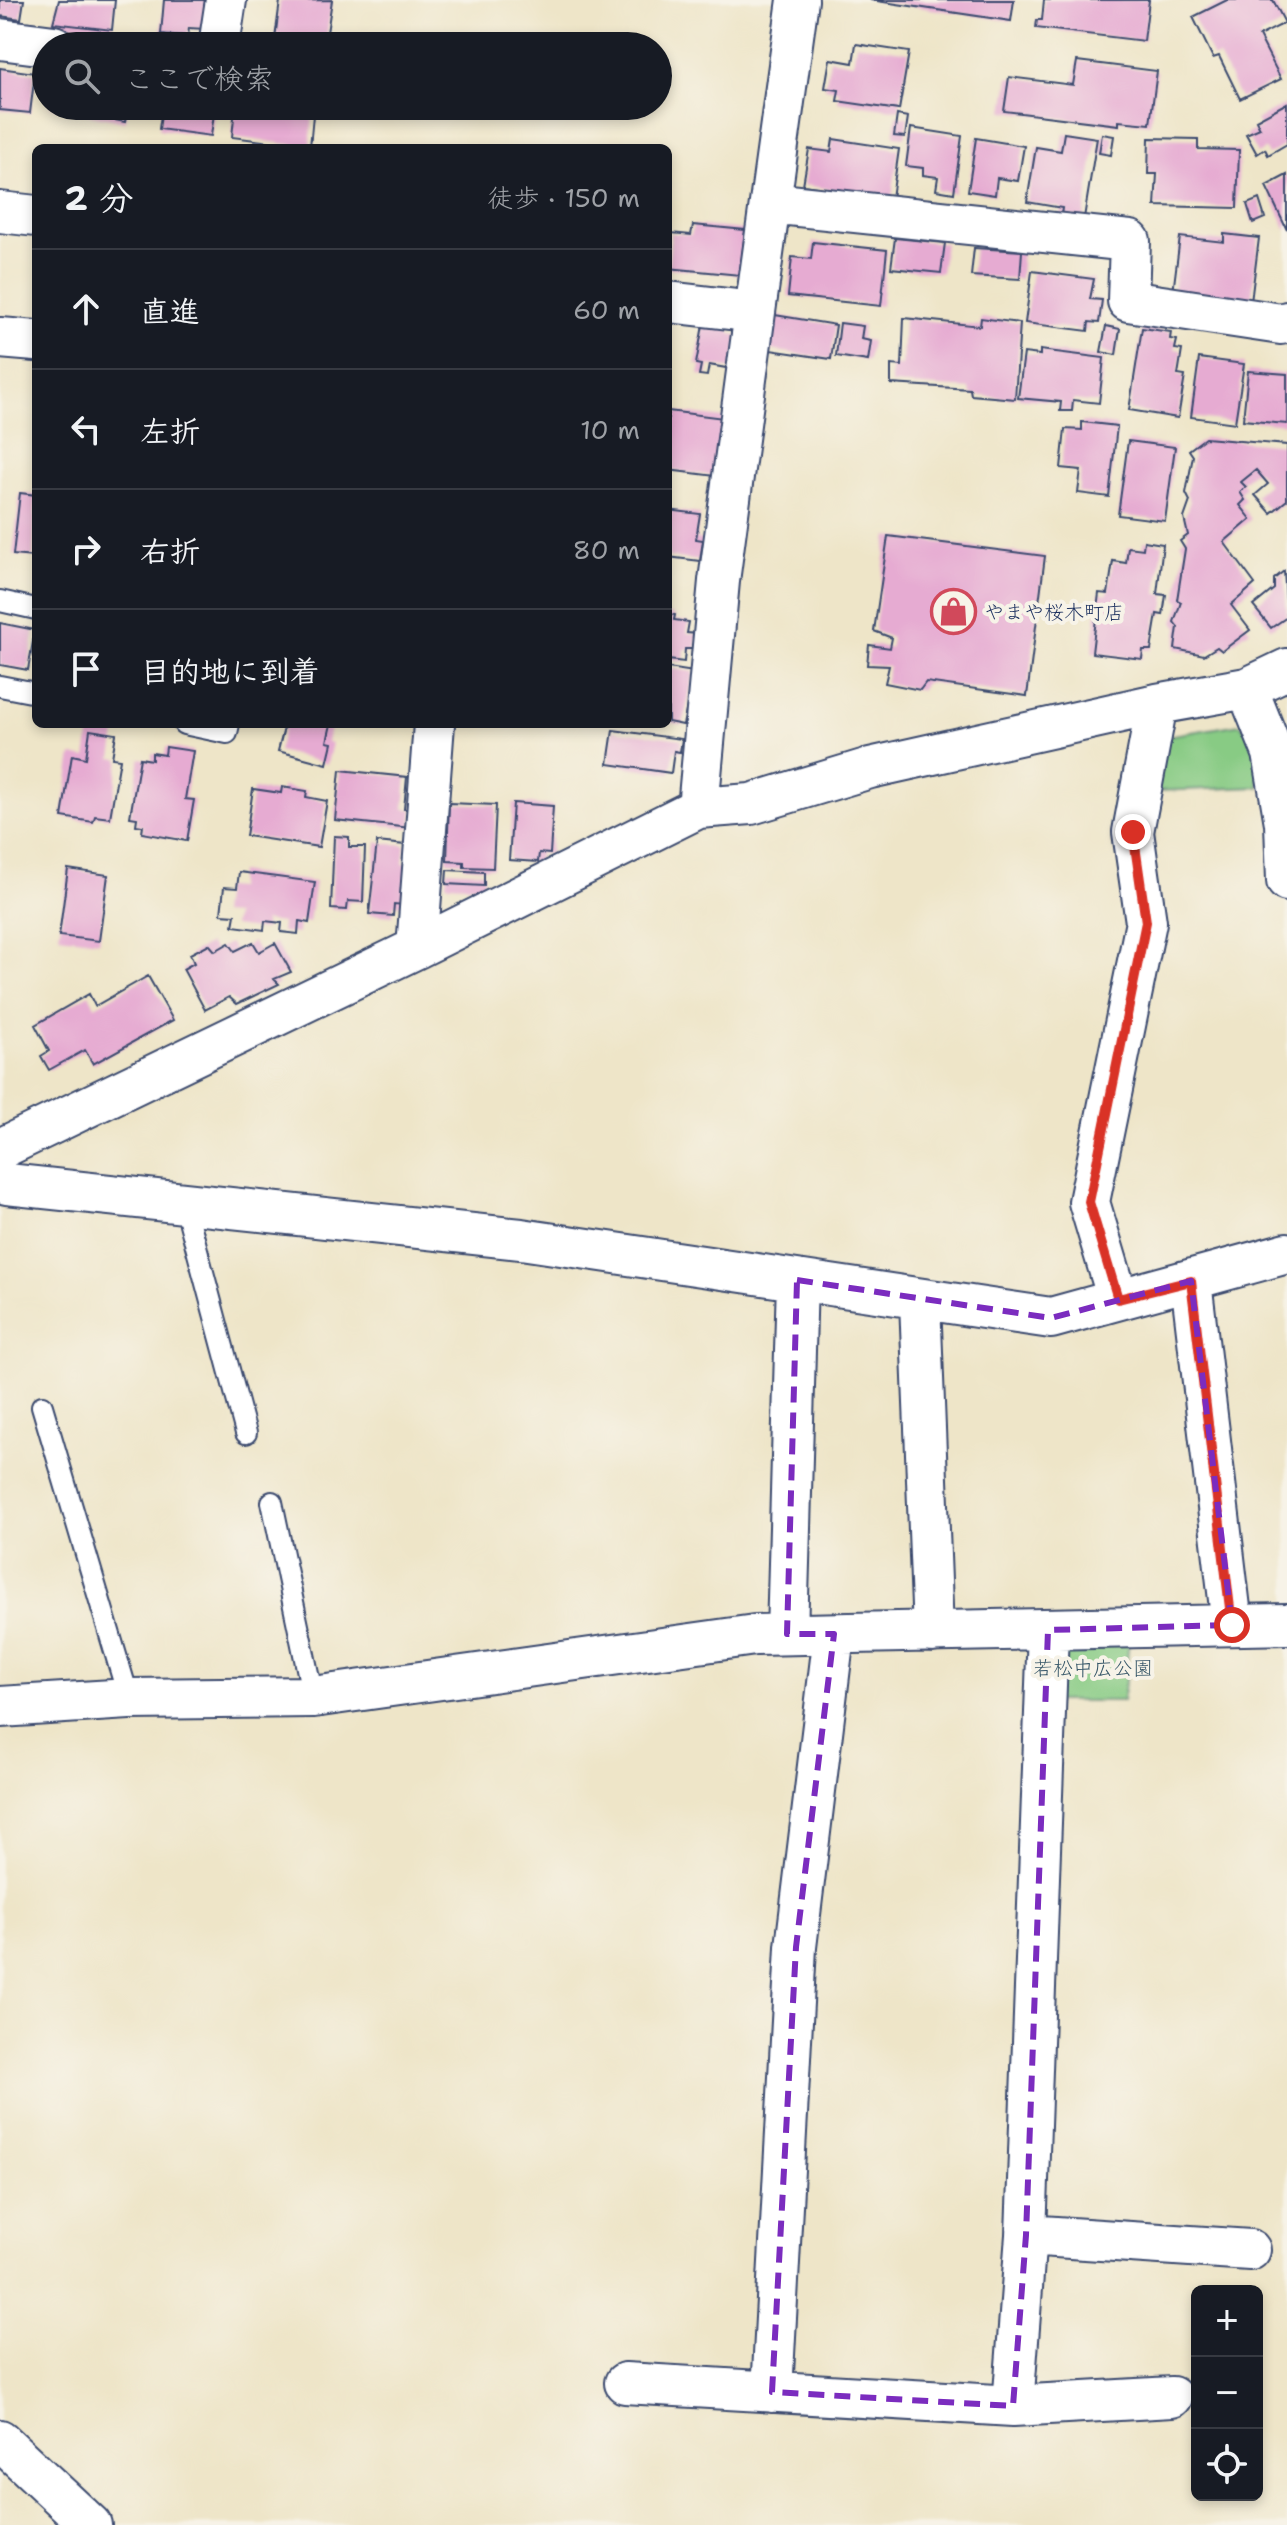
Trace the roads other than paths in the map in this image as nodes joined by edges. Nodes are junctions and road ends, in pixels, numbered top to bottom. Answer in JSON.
{"nodes":[{"id":1,"x":226,"y":0,"type":"edge"},
{"id":2,"x":798,"y":0,"type":"edge"},
{"id":3,"x":221,"y":32,"type":"edge"},
{"id":4,"x":0,"y":39,"type":"edge"},
{"id":5,"x":32,"y":43,"type":"edge"},
{"id":6,"x":770,"y":203,"type":"junction"},
{"id":7,"x":0,"y":212,"type":"edge"},
{"id":8,"x":32,"y":216,"type":"edge"},
{"id":9,"x":672,"y":302,"type":"edge"},
{"id":10,"x":755,"y":312,"type":"junction"},
{"id":11,"x":1287,"y":322,"type":"edge"},
{"id":12,"x":0,"y":338,"type":"edge"},
{"id":13,"x":32,"y":341,"type":"edge"},
{"id":14,"x":0,"y":601,"type":"edge"},
{"id":15,"x":32,"y":608,"type":"edge"},
{"id":16,"x":1287,"y":669,"type":"edge"},
{"id":17,"x":0,"y":686,"type":"edge"},
{"id":18,"x":1247,"y":688,"type":"junction"},
{"id":19,"x":32,"y":692,"type":"edge"},
{"id":20,"x":1157,"y":704,"type":"junction"},
{"id":21,"x":203,"y":728,"type":"edge"},
{"id":22,"x":228,"y":728,"type":"edge"},
{"id":23,"x":434,"y":728,"type":"edge"},
{"id":24,"x":698,"y":808,"type":"junction"},
{"id":25,"x":1287,"y":881,"type":"edge"},
{"id":26,"x":417,"y":948,"type":"junction"},
{"id":27,"x":0,"y":1149,"type":"edge"},
{"id":28,"x":0,"y":1179,"type":"edge"},
{"id":29,"x":184,"y":1201,"type":"junction"},
{"id":30,"x":1287,"y":1253,"type":"edge"},
{"id":31,"x":797,"y":1280,"type":"junction"},
{"id":32,"x":1191,"y":1281,"type":"junction"},
{"id":33,"x":1118,"y":1299,"type":"junction"},
{"id":34,"x":920,"y":1301,"type":"junction"},
{"id":35,"x":42,"y":1406,"type":"dead end"},
{"id":36,"x":246,"y":1433,"type":"dead end"},
{"id":37,"x":272,"y":1502,"type":"dead end"},
{"id":38,"x":1287,"y":1624,"type":"edge"},
{"id":39,"x":1232,"y":1625,"type":"junction"},
{"id":40,"x":1048,"y":1630,"type":"junction"},
{"id":41,"x":933,"y":1632,"type":"junction"},
{"id":42,"x":787,"y":1634,"type":"junction"},
{"id":43,"x":834,"y":1634,"type":"junction"},
{"id":44,"x":313,"y":1697,"type":"junction"},
{"id":45,"x":129,"y":1699,"type":"junction"},
{"id":46,"x":0,"y":1707,"type":"edge"},
{"id":47,"x":1026,"y":2235,"type":"junction"},
{"id":48,"x":1250,"y":2250,"type":"dead end"},
{"id":49,"x":625,"y":2383,"type":"dead end"},
{"id":50,"x":772,"y":2392,"type":"junction"},
{"id":51,"x":1172,"y":2397,"type":"dead end"},
{"id":52,"x":1013,"y":2406,"type":"junction"},
{"id":53,"x":0,"y":2440,"type":"edge"},
{"id":54,"x":91,"y":2525,"type":"edge"}],
"edges":[{"from":1,"to":3,"type":"street"},
{"from":2,"to":6,"type":"street"},
{"from":4,"to":5,"type":"street"},
{"from":6,"to":10,"type":"street"},
{"from":6,"to":11,"type":"street"},
{"from":7,"to":8,"type":"street"},
{"from":9,"to":10,"type":"street"},
{"from":10,"to":24,"type":"street"},
{"from":12,"to":13,"type":"street"},
{"from":14,"to":15,"type":"lane"},
{"from":16,"to":18,"type":"street"},
{"from":17,"to":19,"type":"lane"},
{"from":18,"to":20,"type":"street"},
{"from":18,"to":25,"type":"street"},
{"from":20,"to":24,"type":"street"},
{"from":20,"to":33,"type":"street"},
{"from":21,"to":22,"type":"lane"},
{"from":23,"to":26,"type":"street"},
{"from":24,"to":26,"type":"street"},
{"from":26,"to":27,"type":"street"},
{"from":28,"to":29,"type":"street"},
{"from":29,"to":31,"type":"street"},
{"from":29,"to":36,"type":"lane"},
{"from":30,"to":32,"type":"street"},
{"from":31,"to":34,"type":"street"},
{"from":31,"to":42,"type":"street"},
{"from":32,"to":33,"type":"street"},
{"from":32,"to":39,"type":"street"},
{"from":33,"to":34,"type":"street"},
{"from":34,"to":41,"type":"street"},
{"from":35,"to":45,"type":"lane"},
{"from":37,"to":44,"type":"lane"},
{"from":38,"to":39,"type":"street"},
{"from":39,"to":40,"type":"street"},
{"from":40,"to":41,"type":"street"},
{"from":40,"to":47,"type":"street"},
{"from":41,"to":43,"type":"street"},
{"from":42,"to":43,"type":"street"},
{"from":42,"to":44,"type":"street"},
{"from":43,"to":50,"type":"street"},
{"from":44,"to":45,"type":"street"},
{"from":45,"to":46,"type":"street"},
{"from":47,"to":48,"type":"street"},
{"from":47,"to":52,"type":"street"},
{"from":49,"to":50,"type":"street"},
{"from":50,"to":52,"type":"street"},
{"from":51,"to":52,"type":"street"},
{"from":53,"to":54,"type":"street"}]}
